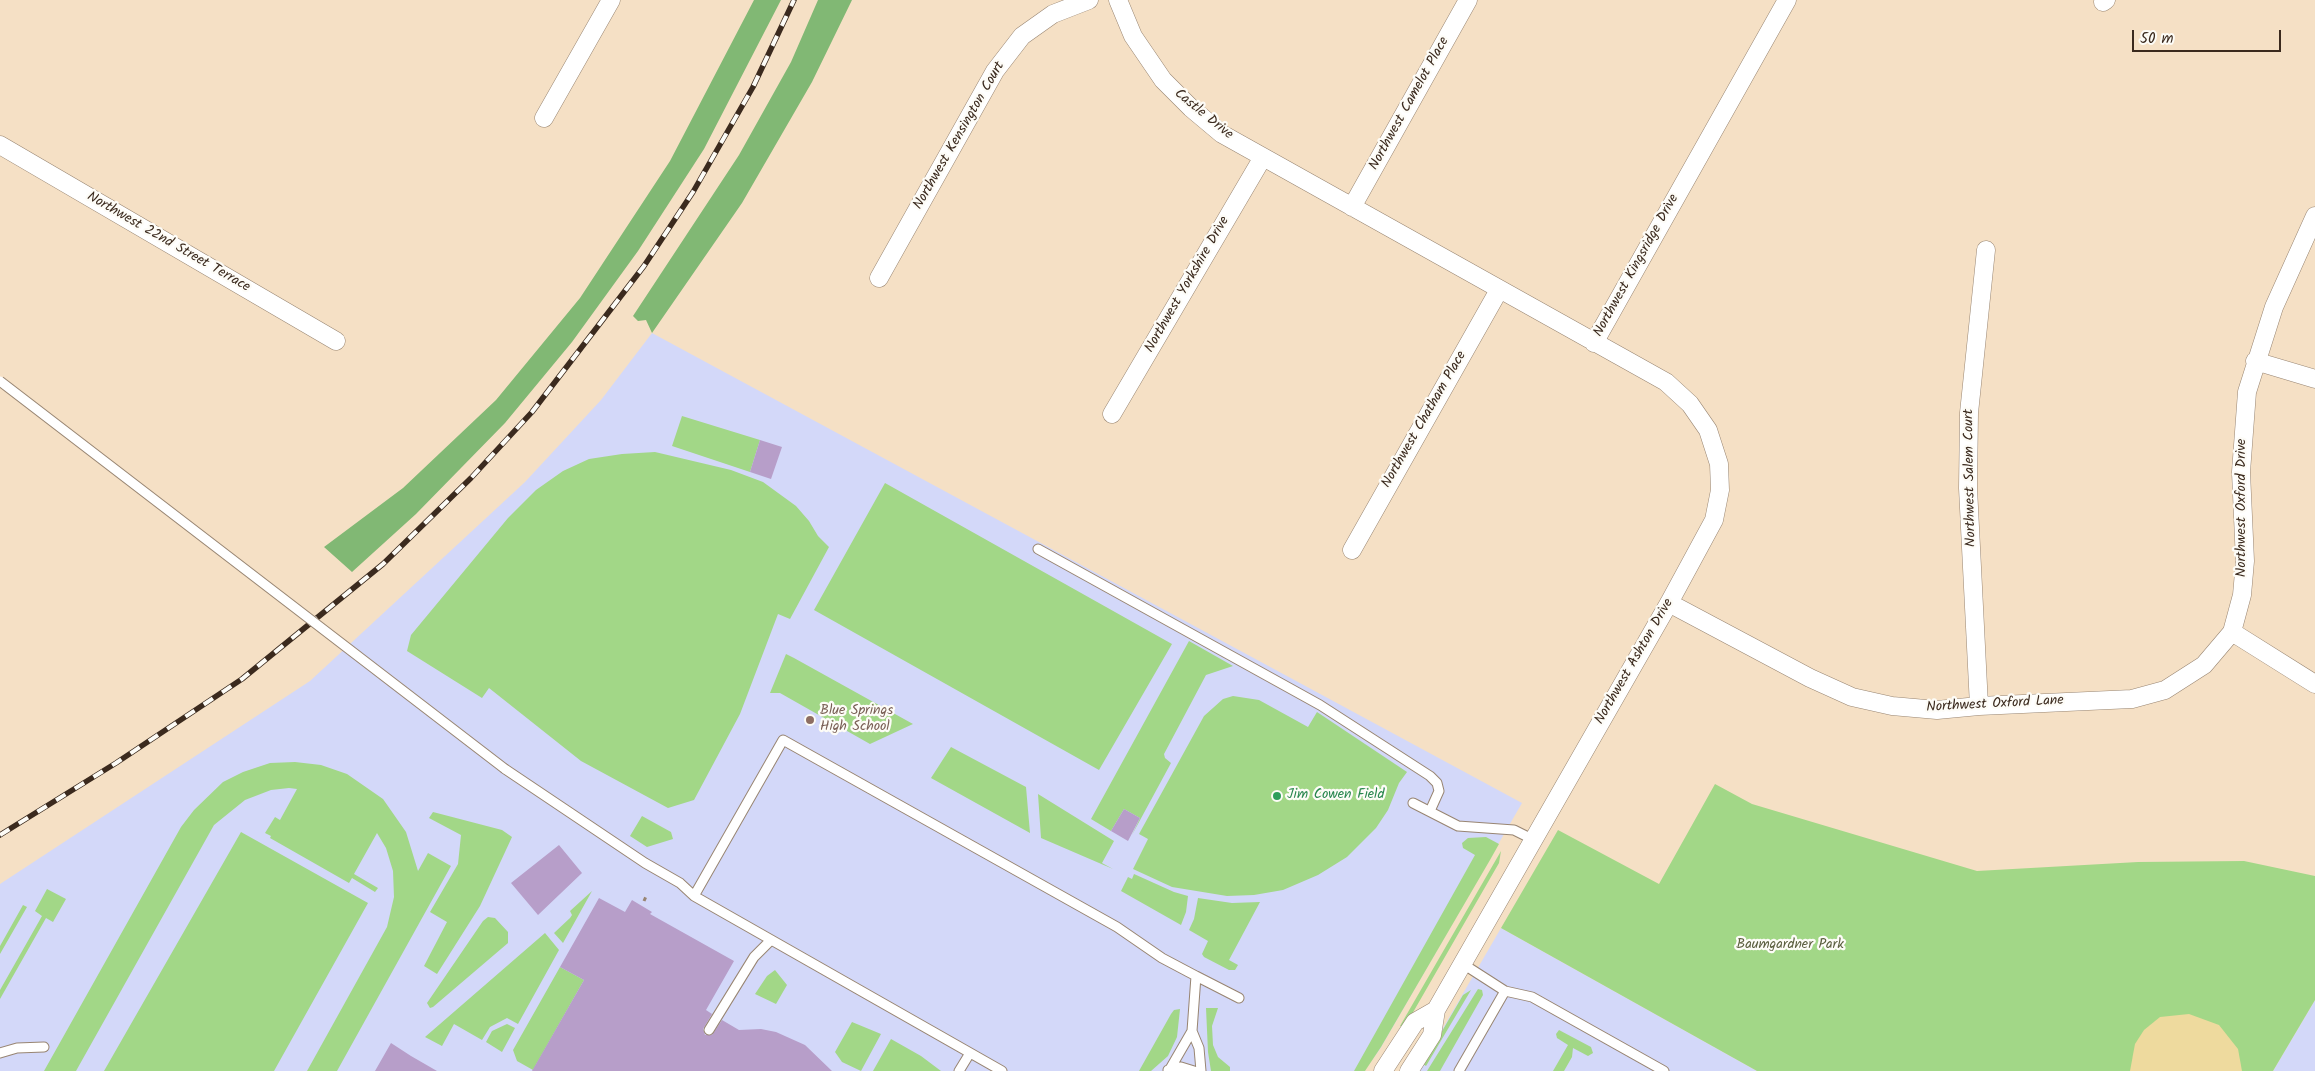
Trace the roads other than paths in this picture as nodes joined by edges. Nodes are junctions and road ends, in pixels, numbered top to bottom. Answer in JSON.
{"nodes":[{"id":1,"x":611,"y":0,"type":"edge"},
{"id":2,"x":1089,"y":0,"type":"edge"},
{"id":3,"x":1118,"y":0,"type":"edge"},
{"id":4,"x":1468,"y":0,"type":"edge"},
{"id":5,"x":1787,"y":0,"type":"edge"},
{"id":6,"x":544,"y":118,"type":"dead end"},
{"id":7,"x":0,"y":145,"type":"edge"},
{"id":8,"x":1263,"y":157,"type":"junction"},
{"id":9,"x":1352,"y":207,"type":"junction"},
{"id":10,"x":2315,"y":216,"type":"edge"},
{"id":11,"x":1986,"y":250,"type":"dead end"},
{"id":12,"x":879,"y":278,"type":"dead end"},
{"id":13,"x":1499,"y":290,"type":"junction"},
{"id":14,"x":336,"y":342,"type":"dead end"},
{"id":15,"x":1594,"y":343,"type":"junction"},
{"id":16,"x":2255,"y":361,"type":"junction"},
{"id":17,"x":2315,"y":379,"type":"edge"},
{"id":18,"x":0,"y":381,"type":"edge"},
{"id":19,"x":1112,"y":414,"type":"dead end"},
{"id":20,"x":1038,"y":549,"type":"dead end"},
{"id":21,"x":1352,"y":550,"type":"dead end"},
{"id":22,"x":1669,"y":603,"type":"junction"},
{"id":23,"x":2232,"y":632,"type":"junction"},
{"id":24,"x":2315,"y":684,"type":"edge"},
{"id":25,"x":1980,"y":706,"type":"junction"},
{"id":26,"x":1413,"y":802,"type":"dead end"},
{"id":27,"x":1430,"y":811,"type":"junction"},
{"id":28,"x":1534,"y":840,"type":"junction"},
{"id":29,"x":694,"y":896,"type":"junction"},
{"id":30,"x":771,"y":940,"type":"junction"},
{"id":31,"x":1463,"y":964,"type":"junction"},
{"id":32,"x":1196,"y":976,"type":"junction"},
{"id":33,"x":1505,"y":991,"type":"junction"},
{"id":34,"x":1239,"y":998,"type":"dead end"},
{"id":35,"x":1436,"y":1010,"type":"junction"},
{"id":36,"x":710,"y":1030,"type":"dead end"},
{"id":37,"x":1192,"y":1031,"type":"junction"},
{"id":38,"x":44,"y":1047,"type":"dead end"},
{"id":39,"x":0,"y":1052,"type":"edge"},
{"id":40,"x":970,"y":1053,"type":"junction"},
{"id":41,"x":1167,"y":1070,"type":"edge"},
{"id":42,"x":959,"y":1071,"type":"edge"},
{"id":43,"x":1002,"y":1071,"type":"edge"},
{"id":44,"x":1194,"y":1071,"type":"edge"},
{"id":45,"x":1201,"y":1071,"type":"edge"},
{"id":46,"x":1383,"y":1071,"type":"edge"},
{"id":47,"x":1409,"y":1071,"type":"edge"},
{"id":48,"x":1459,"y":1071,"type":"edge"},
{"id":49,"x":1664,"y":1071,"type":"edge"}],
"edges":[{"from":1,"to":6,"type":"street"},
{"from":2,"to":12,"type":"street","name":"Northwest Kensington Court"},
{"from":3,"to":8,"type":"street","name":"Castle Drive"},
{"from":4,"to":9,"type":"street","name":"Northwest Camelot Place"},
{"from":5,"to":15,"type":"street","name":"Northwest Kingsridge Drive"},
{"from":7,"to":14,"type":"street","name":"Northwest 22nd Street Terrace"},
{"from":8,"to":9,"type":"street","name":"Castle Drive"},
{"from":8,"to":19,"type":"street","name":"Northwest Yorkshire Drive"},
{"from":9,"to":13,"type":"street","name":"Northwest Kingsridge Drive"},
{"from":10,"to":16,"type":"street","name":"Northwest Oxford Drive"},
{"from":11,"to":25,"type":"street","name":"Northwest Salem Court"},
{"from":13,"to":15,"type":"street","name":"Northwest Kingsridge Drive"},
{"from":13,"to":21,"type":"street","name":"Northwest Chatham Place"},
{"from":15,"to":22,"type":"street","name":"Northwest Ashton Drive"},
{"from":16,"to":17,"type":"street"},
{"from":16,"to":23,"type":"street","name":"Northwest Oxford Drive"},
{"from":18,"to":29,"type":"lane","bridge":true},
{"from":20,"to":27,"type":"lane"},
{"from":22,"to":25,"type":"street","name":"Northwest Oxford Lane"},
{"from":22,"to":28,"type":"street","name":"Northwest Ashton Drive"},
{"from":23,"to":24,"type":"street"},
{"from":23,"to":25,"type":"street","name":"Northwest Oxford Lane"},
{"from":26,"to":27,"type":"lane"},
{"from":27,"to":28,"type":"lane"},
{"from":28,"to":31,"type":"street","name":"Northwest Ashton Drive"},
{"from":29,"to":30,"type":"lane"},
{"from":29,"to":32,"type":"lane"},
{"from":30,"to":36,"type":"lane"},
{"from":30,"to":40,"type":"lane"},
{"from":31,"to":33,"type":"lane"},
{"from":31,"to":35,"type":"street","name":"Northwest Ashton Drive"},
{"from":32,"to":34,"type":"lane"},
{"from":32,"to":37,"type":"lane"},
{"from":33,"to":48,"type":"lane"},
{"from":33,"to":49,"type":"lane"},
{"from":35,"to":46,"type":"street","name":"Northwest Ashton Drive"},
{"from":35,"to":47,"type":"street","name":"Northwest Ashton Drive"},
{"from":37,"to":41,"type":"lane"},
{"from":37,"to":45,"type":"lane"},
{"from":38,"to":39,"type":"lane"},
{"from":40,"to":42,"type":"lane"},
{"from":40,"to":43,"type":"lane"},
{"from":41,"to":44,"type":"lane"}]}
